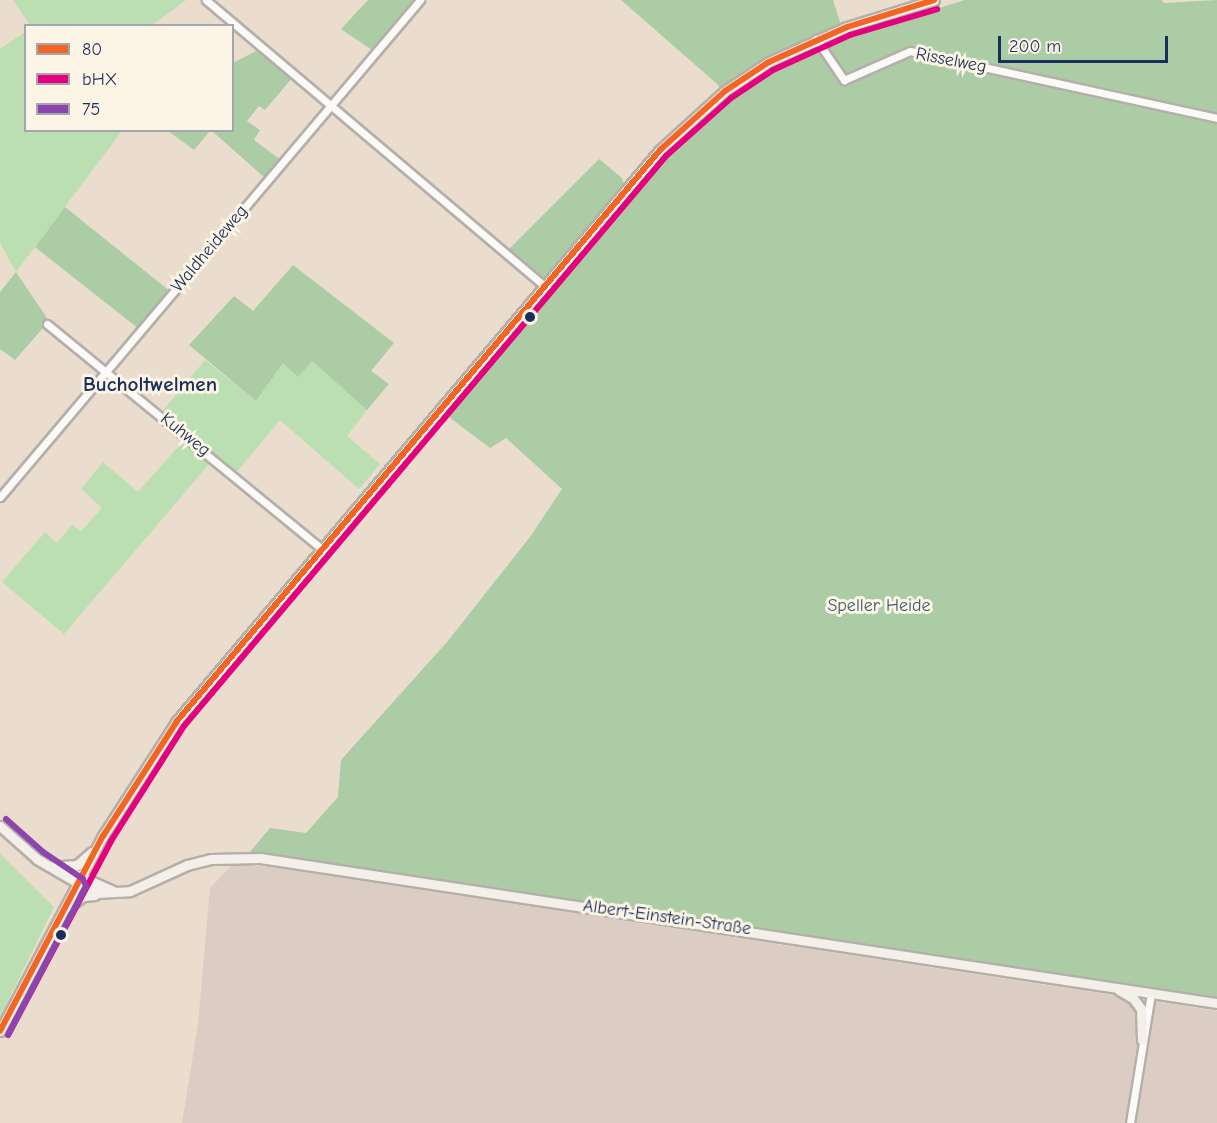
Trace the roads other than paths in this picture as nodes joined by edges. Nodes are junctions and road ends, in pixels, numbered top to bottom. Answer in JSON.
{"nodes":[{"id":1,"x":206,"y":0,"type":"edge"},
{"id":2,"x":420,"y":0,"type":"edge"},
{"id":3,"x":934,"y":0,"type":"edge"},
{"id":4,"x":818,"y":38,"type":"junction"},
{"id":5,"x":331,"y":105,"type":"junction"},
{"id":6,"x":1217,"y":118,"type":"edge"},
{"id":7,"x":543,"y":285,"type":"junction"},
{"id":8,"x":47,"y":324,"type":"dead end"},
{"id":9,"x":105,"y":370,"type":"junction"},
{"id":10,"x":0,"y":497,"type":"edge"},
{"id":11,"x":321,"y":548,"type":"junction"},
{"id":12,"x":0,"y":826,"type":"edge"},
{"id":13,"x":23,"y":848,"type":"junction"},
{"id":14,"x":96,"y":849,"type":"junction"},
{"id":15,"x":54,"y":865,"type":"junction"},
{"id":16,"x":79,"y":882,"type":"junction"},
{"id":17,"x":122,"y":892,"type":"junction"},
{"id":18,"x":105,"y":894,"type":"junction"},
{"id":19,"x":66,"y":909,"type":"junction"},
{"id":20,"x":1112,"y":986,"type":"junction"},
{"id":21,"x":1151,"y":993,"type":"junction"},
{"id":22,"x":1162,"y":995,"type":"junction"},
{"id":23,"x":1217,"y":1003,"type":"edge"},
{"id":24,"x":0,"y":1031,"type":"edge"},
{"id":25,"x":1142,"y":1044,"type":"junction"},
{"id":26,"x":1130,"y":1123,"type":"edge"}],
"edges":[{"from":1,"to":5,"type":"street"},
{"from":2,"to":5,"type":"street","name":"Waldheideweg"},
{"from":3,"to":4,"type":"main road"},
{"from":4,"to":6,"type":"street","name":"Risselweg"},
{"from":4,"to":7,"type":"main road"},
{"from":5,"to":7,"type":"street"},
{"from":5,"to":9,"type":"street","name":"Waldheideweg"},
{"from":7,"to":11,"type":"main road"},
{"from":8,"to":9,"type":"street","name":"Kuhweg"},
{"from":9,"to":10,"type":"street","name":"Waldheideweg"},
{"from":9,"to":11,"type":"street","name":"Kuhweg"},
{"from":11,"to":14,"type":"main road"},
{"from":12,"to":13,"type":"main road"},
{"from":13,"to":15,"type":"main road"},
{"from":13,"to":16,"type":"main road"},
{"from":14,"to":15,"type":"main road"},
{"from":14,"to":16,"type":"main road"},
{"from":15,"to":16,"type":"main road"},
{"from":16,"to":17,"type":"main road"},
{"from":16,"to":18,"type":"main road","name":"Albert-Einstein-Straße"},
{"from":16,"to":19,"type":"main road"},
{"from":17,"to":18,"type":"main road","name":"Albert-Einstein-Straße"},
{"from":17,"to":20,"type":"main road","name":"Albert-Einstein-Straße"},
{"from":18,"to":19,"type":"main road"},
{"from":19,"to":24,"type":"main road"},
{"from":20,"to":21,"type":"main road","name":"Albert-Einstein-Straße"},
{"from":20,"to":25,"type":"main road"},
{"from":21,"to":22,"type":"main road","name":"Albert-Einstein-Straße"},
{"from":21,"to":25,"type":"street"},
{"from":22,"to":23,"type":"main road","name":"Albert-Einstein-Straße"},
{"from":22,"to":25,"type":"street"},
{"from":25,"to":26,"type":"street"}]}
